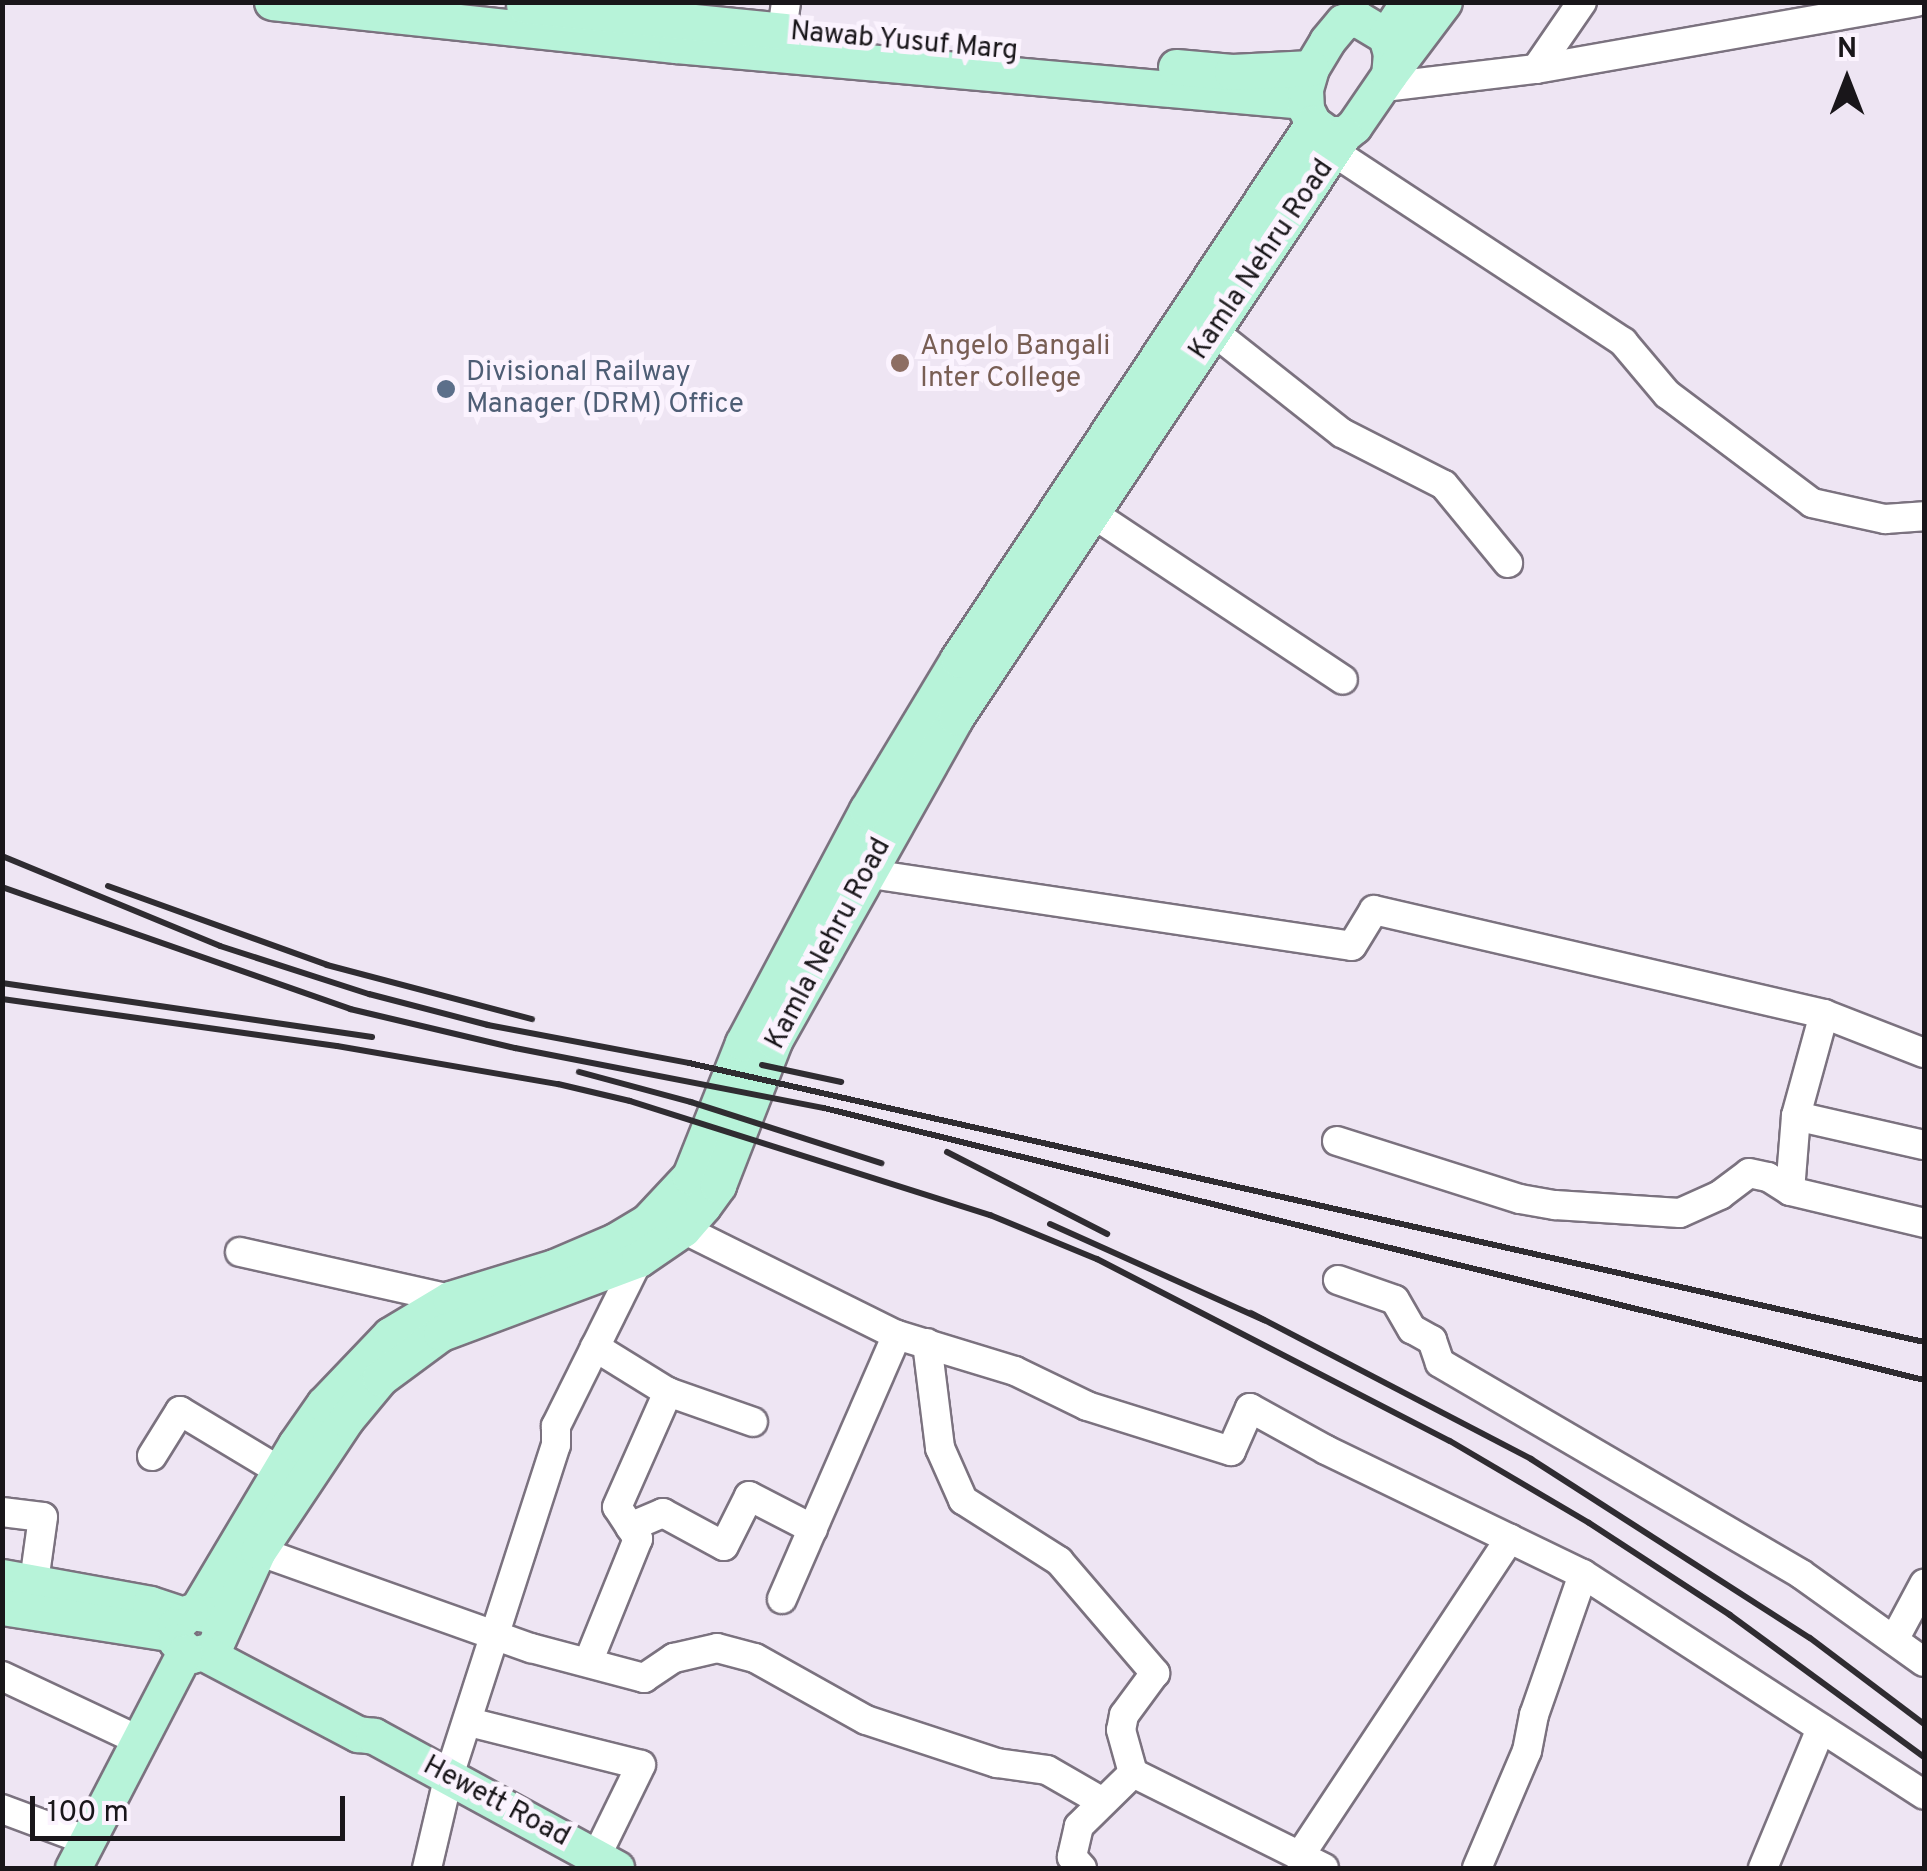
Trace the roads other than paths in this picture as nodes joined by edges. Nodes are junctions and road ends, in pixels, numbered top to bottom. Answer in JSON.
{"nodes":[{"id":1,"x":272,"y":2,"type":"edge"},
{"id":2,"x":498,"y":2,"type":"edge"},
{"id":3,"x":1408,"y":2,"type":"edge"},
{"id":4,"x":1444,"y":2,"type":"edge"},
{"id":5,"x":1582,"y":2,"type":"edge"},
{"id":6,"x":1916,"y":2,"type":"edge"},
{"id":7,"x":784,"y":17,"type":"edge"},
{"id":8,"x":1371,"y":17,"type":"edge"},
{"id":9,"x":1536,"y":68,"type":"junction"},
{"id":10,"x":1386,"y":81,"type":"junction"},
{"id":11,"x":1321,"y":116,"type":"junction"},
{"id":12,"x":1214,"y":332,"type":"junction"},
{"id":13,"x":1092,"y":513,"type":"junction"},
{"id":14,"x":1924,"y":516,"type":"edge"},
{"id":15,"x":1508,"y":563,"type":"dead end"},
{"id":16,"x":1343,"y":680,"type":"dead end"},
{"id":17,"x":944,"y":709,"type":"junction"},
{"id":18,"x":864,"y":874,"type":"junction"},
{"id":19,"x":1824,"y":1014,"type":"junction"},
{"id":20,"x":1924,"y":1054,"type":"edge"},
{"id":21,"x":1796,"y":1116,"type":"junction"},
{"id":22,"x":1338,"y":1141,"type":"dead end"},
{"id":23,"x":1924,"y":1144,"type":"edge"},
{"id":24,"x":1790,"y":1191,"type":"junction"},
{"id":25,"x":1924,"y":1223,"type":"edge"},
{"id":26,"x":683,"y":1228,"type":"junction"},
{"id":27,"x":240,"y":1252,"type":"dead end"},
{"id":28,"x":638,"y":1258,"type":"junction"},
{"id":29,"x":1338,"y":1280,"type":"dead end"},
{"id":30,"x":450,"y":1299,"type":"junction"},
{"id":31,"x":897,"y":1335,"type":"junction"},
{"id":32,"x":927,"y":1343,"type":"junction"},
{"id":33,"x":595,"y":1347,"type":"junction"},
{"id":34,"x":668,"y":1392,"type":"junction"},
{"id":35,"x":753,"y":1422,"type":"dead end"},
{"id":36,"x":152,"y":1456,"type":"dead end"},
{"id":37,"x":278,"y":1470,"type":"junction"},
{"id":38,"x":2,"y":1512,"type":"edge"},
{"id":39,"x":630,"y":1527,"type":"junction"},
{"id":40,"x":813,"y":1529,"type":"junction"},
{"id":41,"x":1510,"y":1538,"type":"junction"},
{"id":42,"x":258,"y":1551,"type":"junction"},
{"id":43,"x":1583,"y":1574,"type":"junction"},
{"id":44,"x":18,"y":1580,"type":"edge"},
{"id":45,"x":1924,"y":1584,"type":"edge"},
{"id":46,"x":782,"y":1599,"type":"dead end"},
{"id":47,"x":2,"y":1607,"type":"edge"},
{"id":48,"x":198,"y":1633,"type":"junction"},
{"id":49,"x":495,"y":1636,"type":"junction"},
{"id":50,"x":1894,"y":1640,"type":"junction"},
{"id":51,"x":589,"y":1660,"type":"junction"},
{"id":52,"x":1924,"y":1662,"type":"edge"},
{"id":53,"x":2,"y":1676,"type":"edge"},
{"id":54,"x":470,"y":1722,"type":"junction"},
{"id":55,"x":1821,"y":1729,"type":"junction"},
{"id":56,"x":142,"y":1742,"type":"junction"},
{"id":57,"x":1132,"y":1773,"type":"junction"},
{"id":58,"x":448,"y":1778,"type":"junction"},
{"id":59,"x":1924,"y":1795,"type":"edge"},
{"id":60,"x":1101,"y":1801,"type":"junction"},
{"id":61,"x":2,"y":1809,"type":"edge"},
{"id":62,"x":81,"y":1855,"type":"edge"},
{"id":63,"x":607,"y":1861,"type":"edge"},
{"id":64,"x":1311,"y":1863,"type":"edge"},
{"id":65,"x":427,"y":1868,"type":"edge"},
{"id":66,"x":1082,"y":1868,"type":"edge"},
{"id":67,"x":1477,"y":1868,"type":"edge"},
{"id":68,"x":1763,"y":1868,"type":"edge"}],
"edges":[{"from":1,"to":11,"type":"main road"},
{"from":2,"to":7,"type":"main road","name":"Nawab Yusuf Marg"},
{"from":3,"to":8,"type":"main road"},
{"from":4,"to":10,"type":"main road"},
{"from":5,"to":9,"type":"street"},
{"from":6,"to":9,"type":"street"},
{"from":7,"to":11,"type":"main road","name":"Nawab Yusuf Marg"},
{"from":8,"to":10,"type":"main road"},
{"from":8,"to":11,"type":"main road"},
{"from":9,"to":10,"type":"street"},
{"from":10,"to":11,"type":"main road"},
{"from":11,"to":12,"type":"main road","name":"Kamla Nehru Road"},
{"from":11,"to":14,"type":"street"},
{"from":11,"to":17,"type":"main road","name":"Kamla Nehru Road"},
{"from":12,"to":13,"type":"main road","name":"Kamla Nehru Road"},
{"from":12,"to":15,"type":"street"},
{"from":13,"to":16,"type":"street"},
{"from":13,"to":17,"type":"main road","name":"Kamla Nehru Road"},
{"from":17,"to":18,"type":"main road","name":"Kamla Nehru Road"},
{"from":17,"to":30,"type":"main road","name":"Kamla Nehru Road"},
{"from":18,"to":19,"type":"street"},
{"from":18,"to":26,"type":"main road","name":"Kamla Nehru Road"},
{"from":19,"to":20,"type":"street"},
{"from":19,"to":21,"type":"street"},
{"from":21,"to":23,"type":"street"},
{"from":21,"to":24,"type":"street"},
{"from":22,"to":24,"type":"street"},
{"from":24,"to":25,"type":"street"},
{"from":26,"to":28,"type":"main road","name":"Kamla Nehru Road"},
{"from":26,"to":31,"type":"street"},
{"from":27,"to":30,"type":"street"},
{"from":28,"to":33,"type":"street"},
{"from":28,"to":42,"type":"main road","name":"Kamla Nehru Road"},
{"from":29,"to":50,"type":"street"},
{"from":30,"to":37,"type":"main road","name":"Kamla Nehru Road"},
{"from":31,"to":32,"type":"street"},
{"from":31,"to":40,"type":"street"},
{"from":32,"to":41,"type":"street"},
{"from":32,"to":57,"type":"street"},
{"from":33,"to":34,"type":"street"},
{"from":33,"to":49,"type":"street"},
{"from":34,"to":35,"type":"street"},
{"from":34,"to":39,"type":"street"},
{"from":36,"to":37,"type":"street"},
{"from":37,"to":48,"type":"main road","name":"Kamla Nehru Road"},
{"from":38,"to":44,"type":"street"},
{"from":39,"to":40,"type":"street"},
{"from":39,"to":51,"type":"street"},
{"from":40,"to":46,"type":"street"},
{"from":41,"to":43,"type":"street"},
{"from":41,"to":64,"type":"street"},
{"from":42,"to":48,"type":"main road","name":"Kamla Nehru Road"},
{"from":42,"to":49,"type":"street"},
{"from":43,"to":55,"type":"street"},
{"from":43,"to":67,"type":"street"},
{"from":44,"to":48,"type":"main road"},
{"from":45,"to":50,"type":"street"},
{"from":47,"to":48,"type":"main road"},
{"from":48,"to":56,"type":"main road","name":"Kamla Nehru Road"},
{"from":48,"to":58,"type":"main road","name":"Hewett Road"},
{"from":49,"to":51,"type":"street"},
{"from":49,"to":54,"type":"street"},
{"from":50,"to":52,"type":"street"},
{"from":51,"to":60,"type":"street"},
{"from":53,"to":56,"type":"street"},
{"from":54,"to":58,"type":"street"},
{"from":54,"to":63,"type":"street"},
{"from":55,"to":59,"type":"street"},
{"from":55,"to":68,"type":"street"},
{"from":56,"to":62,"type":"main road","name":"Kamla Nehru Road"},
{"from":57,"to":60,"type":"street"},
{"from":57,"to":64,"type":"street"},
{"from":58,"to":63,"type":"main road","name":"Hewett Road"},
{"from":58,"to":65,"type":"street"},
{"from":60,"to":66,"type":"street"},
{"from":61,"to":62,"type":"street"}]}
